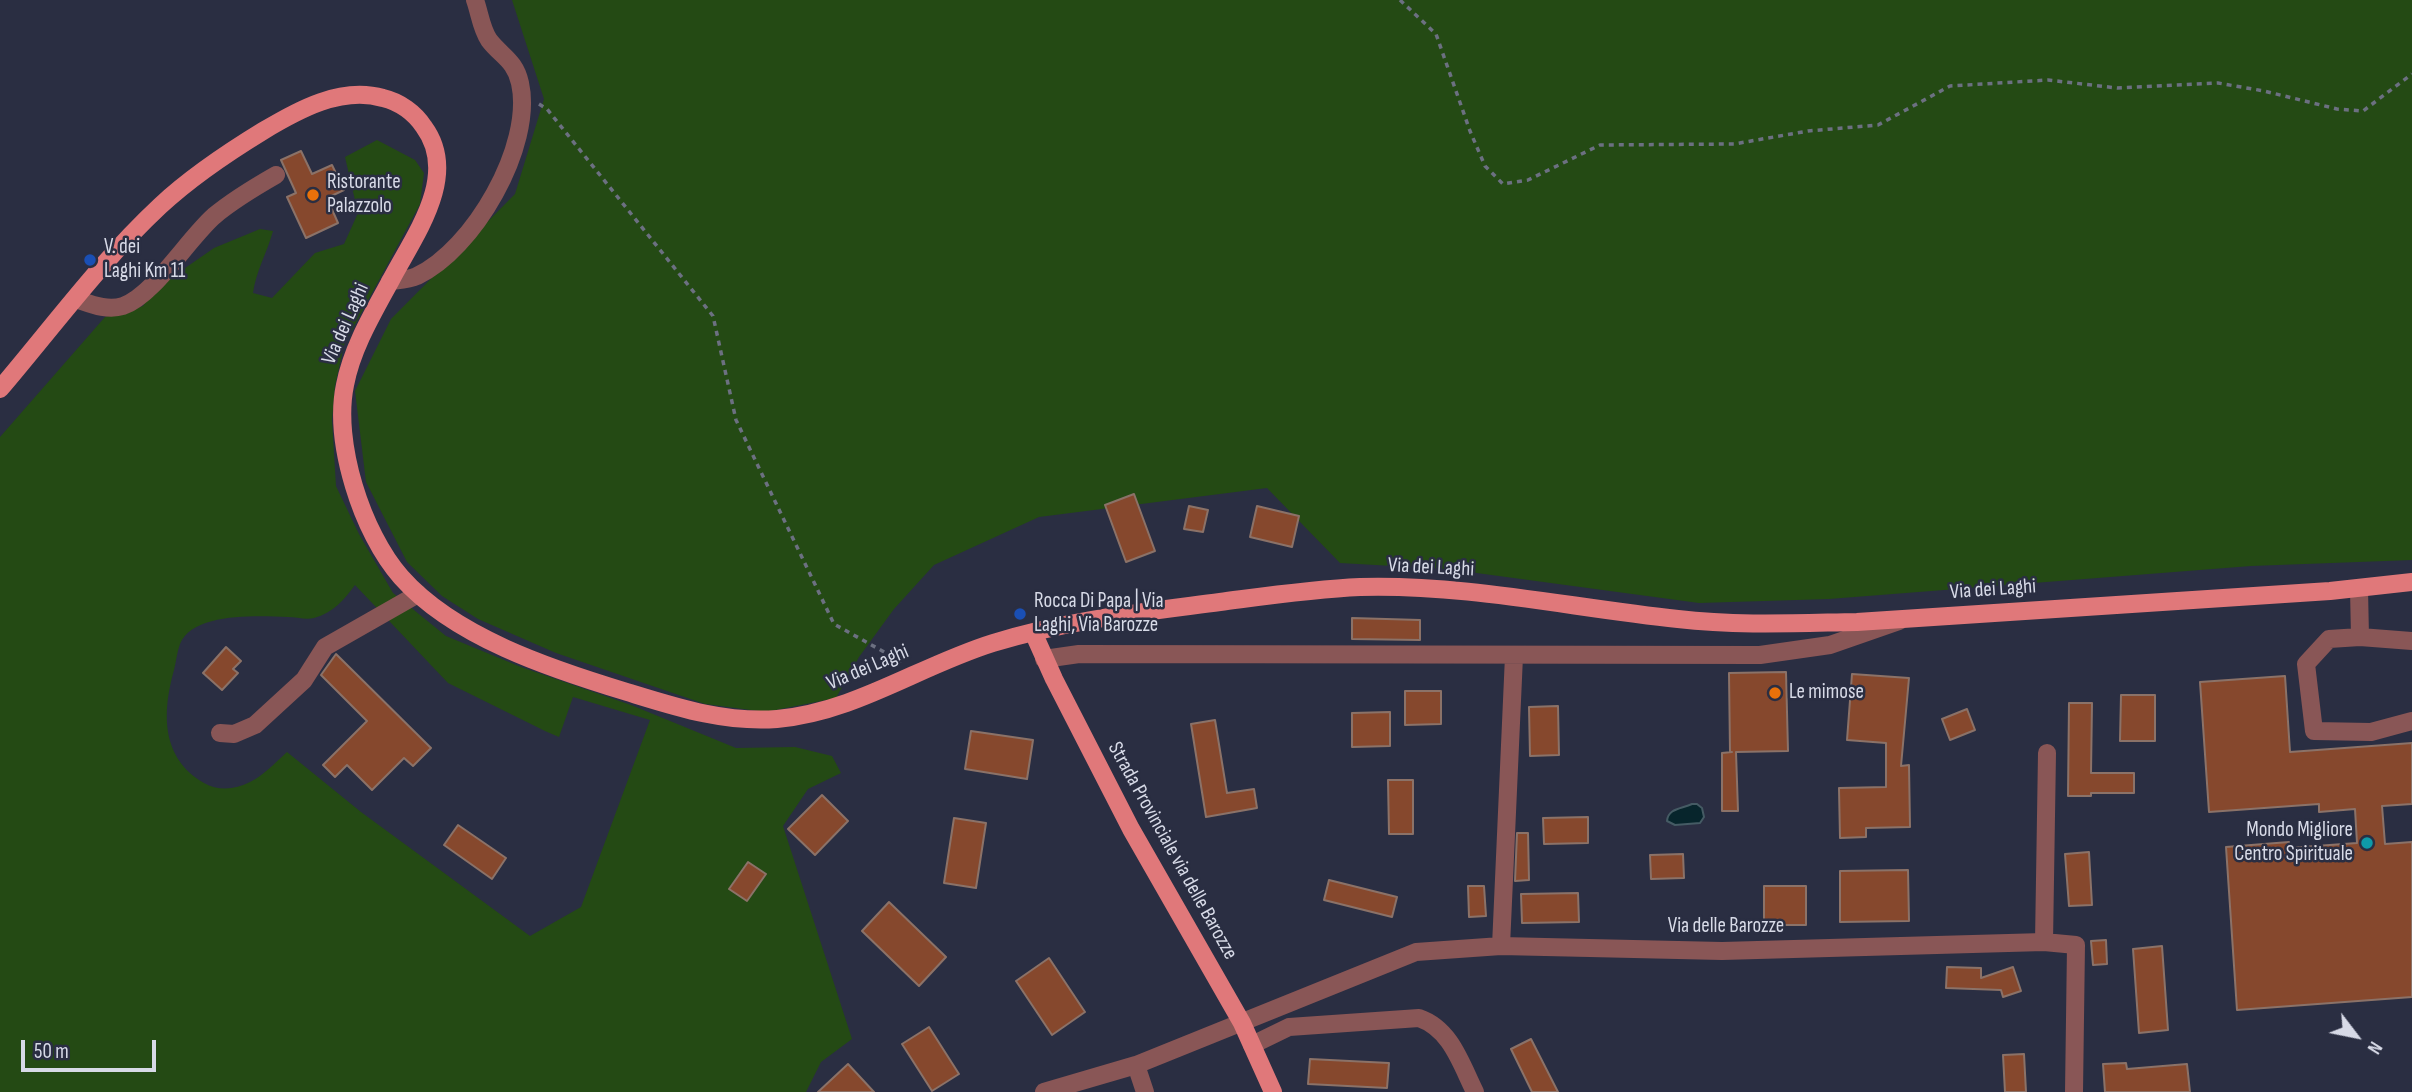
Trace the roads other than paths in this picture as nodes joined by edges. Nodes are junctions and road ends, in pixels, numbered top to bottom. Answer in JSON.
{"nodes":[{"id":1,"x":475,"y":0,"type":"edge"},
{"id":2,"x":276,"y":174,"type":"dead end"},
{"id":3,"x":390,"y":281,"type":"junction"},
{"id":4,"x":76,"y":299,"type":"junction"},
{"id":5,"x":0,"y":389,"type":"edge"},
{"id":6,"x":2412,"y":582,"type":"edge"},
{"id":7,"x":2359,"y":589,"type":"junction"},
{"id":8,"x":418,"y":594,"type":"junction"},
{"id":9,"x":1905,"y":619,"type":"junction"},
{"id":10,"x":1033,"y":632,"type":"junction"},
{"id":11,"x":2360,"y":638,"type":"junction"},
{"id":12,"x":2412,"y":641,"type":"edge"},
{"id":13,"x":1514,"y":656,"type":"junction"},
{"id":14,"x":1044,"y":659,"type":"junction"},
{"id":15,"x":2412,"y":721,"type":"edge"},
{"id":16,"x":220,"y":733,"type":"dead end"},
{"id":17,"x":2047,"y":753,"type":"dead end"},
{"id":18,"x":2044,"y":942,"type":"junction"},
{"id":19,"x":1501,"y":946,"type":"junction"},
{"id":20,"x":1242,"y":1023,"type":"junction"},
{"id":21,"x":1252,"y":1045,"type":"junction"},
{"id":22,"x":1136,"y":1065,"type":"junction"},
{"id":23,"x":1044,"y":1092,"type":"edge"},
{"id":24,"x":1145,"y":1092,"type":"edge"},
{"id":25,"x":1273,"y":1092,"type":"edge"},
{"id":26,"x":1475,"y":1092,"type":"edge"},
{"id":27,"x":2074,"y":1092,"type":"edge"}],
"edges":[{"from":1,"to":3,"type":"street"},
{"from":2,"to":4,"type":"street"},
{"from":3,"to":4,"type":"main road","name":"Via dei Laghi"},
{"from":3,"to":8,"type":"main road","name":"Via dei Laghi"},
{"from":4,"to":5,"type":"main road","name":"Via dei Laghi"},
{"from":6,"to":7,"type":"main road","name":"Via dei Laghi"},
{"from":7,"to":9,"type":"main road","name":"Via dei Laghi"},
{"from":7,"to":11,"type":"street"},
{"from":8,"to":10,"type":"main road","name":"Via dei Laghi"},
{"from":8,"to":16,"type":"street"},
{"from":9,"to":10,"type":"main road","name":"Via dei Laghi"},
{"from":9,"to":13,"type":"street"},
{"from":10,"to":14,"type":"main road","name":"Strada Provinciale via delle Barozze"},
{"from":11,"to":12,"type":"street"},
{"from":11,"to":15,"type":"street"},
{"from":13,"to":14,"type":"street"},
{"from":13,"to":19,"type":"street"},
{"from":14,"to":20,"type":"main road","name":"Strada Provinciale via delle Barozze"},
{"from":17,"to":18,"type":"street"},
{"from":18,"to":19,"type":"street","name":"Via delle Barozze"},
{"from":18,"to":27,"type":"street","name":"Via delle Barozze"},
{"from":19,"to":20,"type":"street","name":"Via delle Barozze"},
{"from":20,"to":21,"type":"main road","name":"Strada Provinciale via delle Barozze"},
{"from":20,"to":22,"type":"street","name":"Via delle Barozze"},
{"from":21,"to":25,"type":"main road","name":"Strada Provinciale via delle Barozze"},
{"from":21,"to":26,"type":"street"},
{"from":22,"to":23,"type":"street","name":"Via delle Barozze"},
{"from":22,"to":24,"type":"street"}]}
